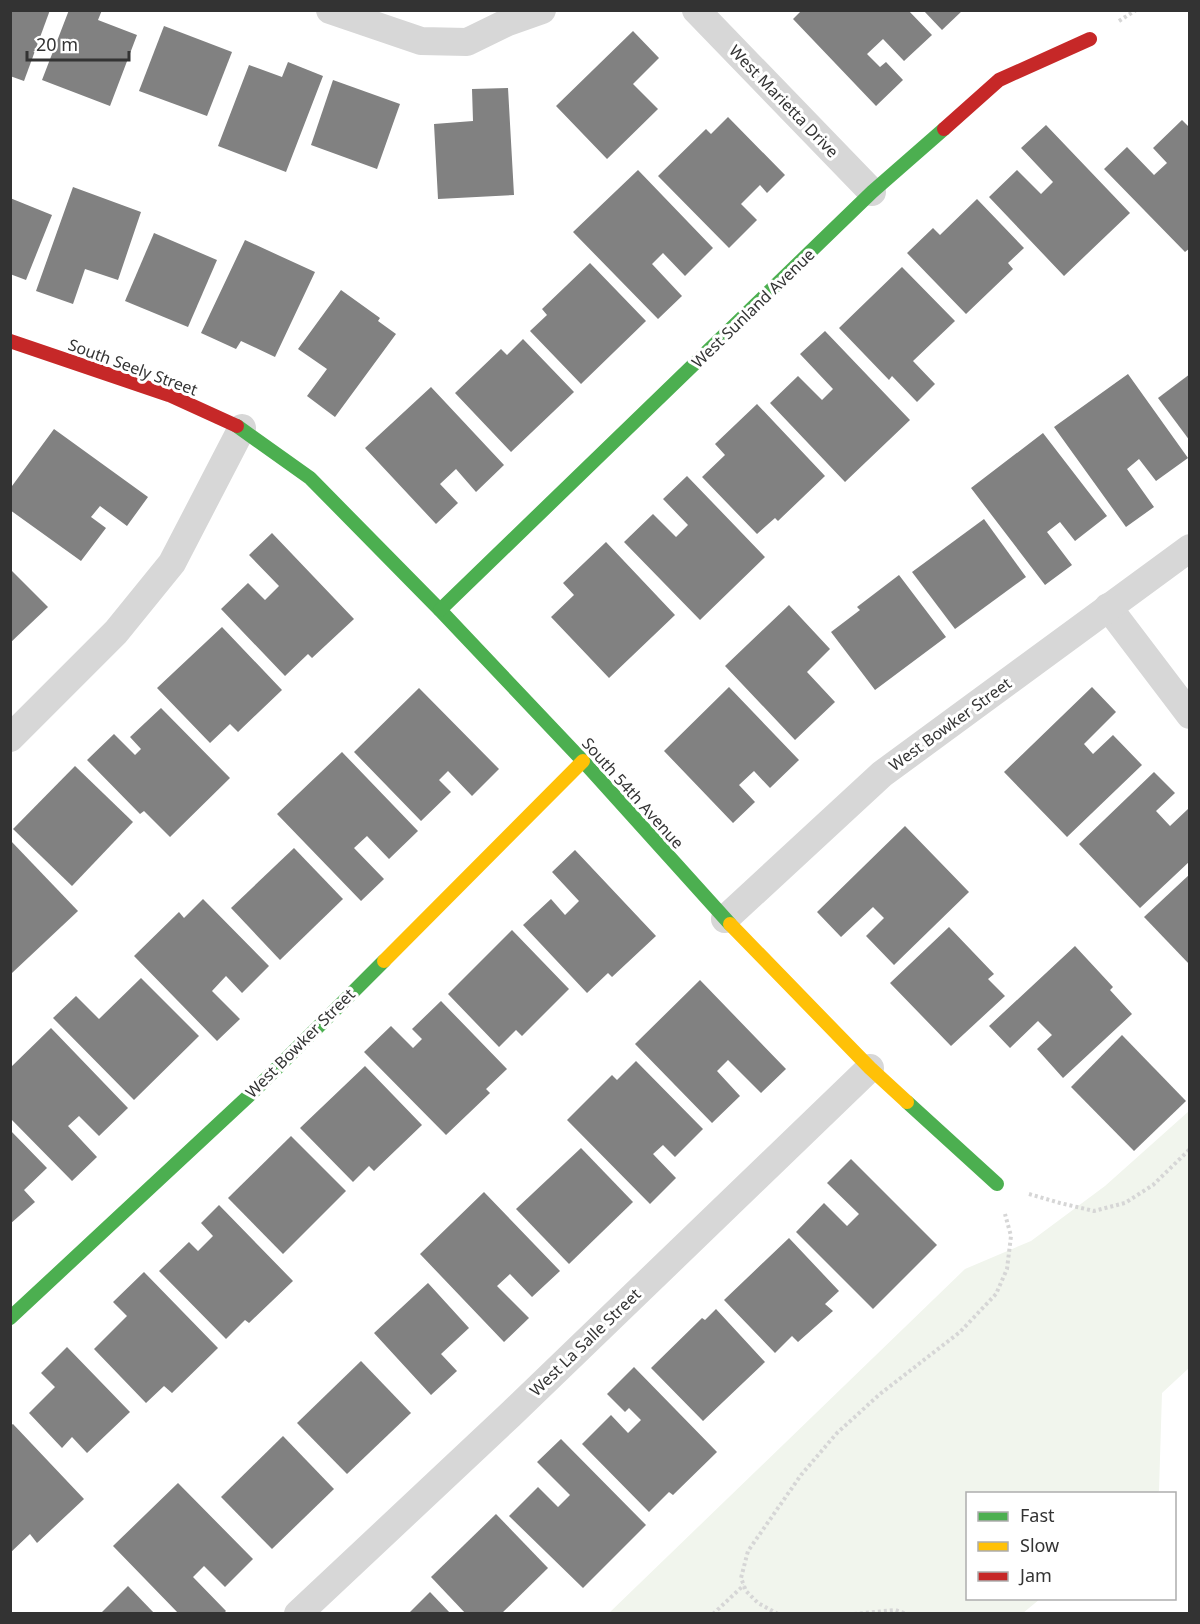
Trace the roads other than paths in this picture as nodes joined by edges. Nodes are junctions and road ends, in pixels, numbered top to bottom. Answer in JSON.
{"nodes":[{"id":1,"x":330,"y":10,"type":"edge"},
{"id":2,"x":542,"y":10,"type":"edge"},
{"id":3,"x":696,"y":10,"type":"edge"},
{"id":4,"x":1090,"y":39,"type":"dead end"},
{"id":5,"x":872,"y":192,"type":"junction"},
{"id":6,"x":10,"y":341,"type":"edge"},
{"id":7,"x":242,"y":428,"type":"junction"},
{"id":8,"x":1190,"y":548,"type":"edge"},
{"id":9,"x":1108,"y":607,"type":"junction"},
{"id":10,"x":440,"y":610,"type":"junction"},
{"id":11,"x":1190,"y":715,"type":"edge"},
{"id":12,"x":10,"y":738,"type":"edge"},
{"id":13,"x":583,"y":761,"type":"junction"},
{"id":14,"x":725,"y":919,"type":"junction"},
{"id":15,"x":870,"y":1068,"type":"junction"},
{"id":16,"x":997,"y":1184,"type":"road end"},
{"id":17,"x":10,"y":1318,"type":"edge"},
{"id":18,"x":298,"y":1614,"type":"edge"}],
"edges":[{"from":1,"to":2,"type":"street"},
{"from":3,"to":5,"type":"street","name":"West Marietta Drive"},
{"from":4,"to":5,"type":"street","name":"West Sunland Avenue"},
{"from":5,"to":10,"type":"street","name":"West Sunland Avenue"},
{"from":6,"to":7,"type":"street","name":"South Seely Street"},
{"from":7,"to":10,"type":"street","name":"South 54th Avenue"},
{"from":7,"to":12,"type":"street"},
{"from":8,"to":9,"type":"street","name":"West Bowker Street"},
{"from":9,"to":11,"type":"street"},
{"from":9,"to":14,"type":"street","name":"West Bowker Street"},
{"from":10,"to":13,"type":"street","name":"South 54th Avenue"},
{"from":13,"to":14,"type":"street","name":"South 54th Avenue"},
{"from":13,"to":17,"type":"street","name":"West Bowker Street"},
{"from":14,"to":15,"type":"street","name":"South 54th Avenue"},
{"from":15,"to":16,"type":"street","name":"South 54th Avenue"},
{"from":15,"to":18,"type":"street","name":"West La Salle Street"}]}
